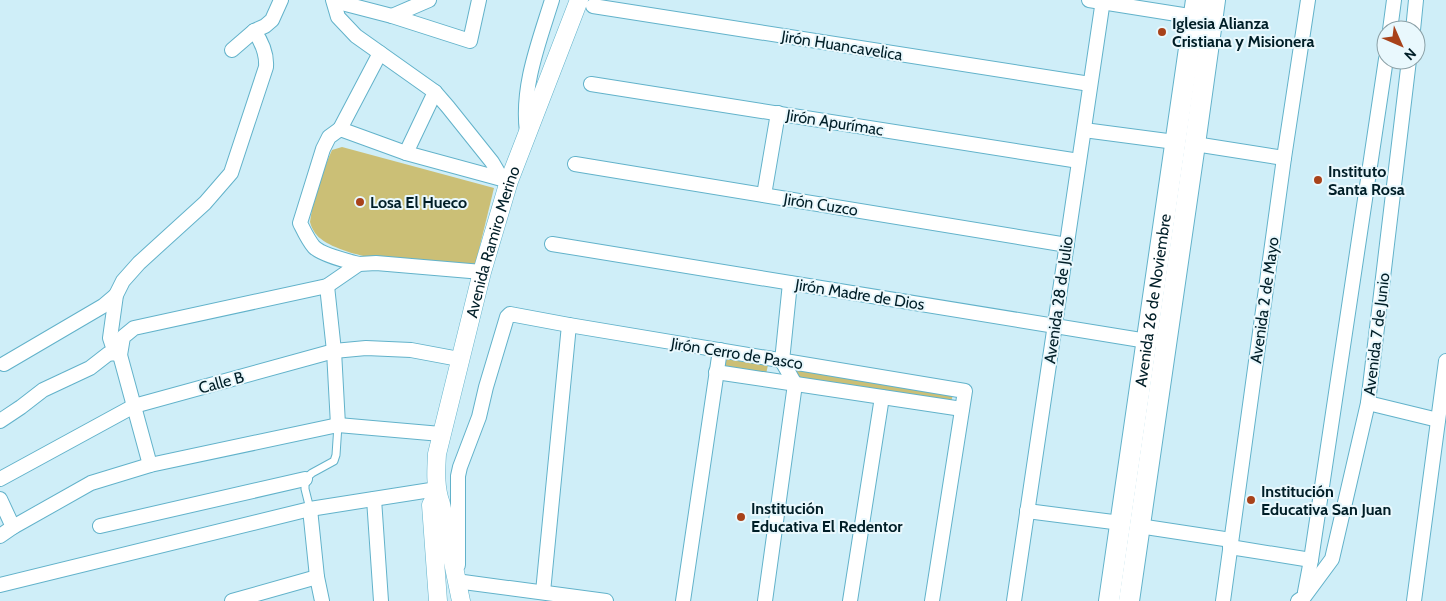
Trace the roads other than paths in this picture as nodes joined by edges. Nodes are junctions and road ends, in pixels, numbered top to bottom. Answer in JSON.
{"nodes":[{"id":1,"x":281,"y":0,"type":"edge"},
{"id":2,"x":429,"y":0,"type":"edge"},
{"id":3,"x":478,"y":0,"type":"edge"},
{"id":4,"x":552,"y":0,"type":"edge"},
{"id":5,"x":1308,"y":0,"type":"edge"},
{"id":6,"x":1394,"y":0,"type":"edge"},
{"id":7,"x":1416,"y":0,"type":"edge"},
{"id":8,"x":333,"y":1,"type":"edge"},
{"id":9,"x":1098,"y":1,"type":"edge"},
{"id":10,"x":586,"y":3,"type":"edge"},
{"id":11,"x":1204,"y":9,"type":"edge"},
{"id":12,"x":392,"y":16,"type":"junction"},
{"id":13,"x":1391,"y":20,"type":"edge"},
{"id":14,"x":1414,"y":20,"type":"edge"},
{"id":15,"x":254,"y":30,"type":"junction"},
{"id":16,"x":232,"y":50,"type":"dead end"},
{"id":17,"x":380,"y":53,"type":"junction"},
{"id":18,"x":1384,"y":70,"type":"edge"},
{"id":19,"x":1408,"y":70,"type":"edge"},
{"id":20,"x":591,"y":84,"type":"dead end"},
{"id":21,"x":1090,"y":84,"type":"junction"},
{"id":22,"x":435,"y":92,"type":"junction"},
{"id":23,"x":778,"y":113,"type":"junction"},
{"id":24,"x":340,"y":129,"type":"junction"},
{"id":25,"x":1084,"y":130,"type":"junction"},
{"id":26,"x":527,"y":132,"type":"junction"},
{"id":27,"x":1175,"y":142,"type":"junction"},
{"id":28,"x":1195,"y":144,"type":"junction"},
{"id":29,"x":406,"y":153,"type":"junction"},
{"id":30,"x":1284,"y":158,"type":"junction"},
{"id":31,"x":1079,"y":161,"type":"junction"},
{"id":32,"x":575,"y":164,"type":"dead end"},
{"id":33,"x":506,"y":180,"type":"junction"},
{"id":34,"x":764,"y":195,"type":"junction"},
{"id":35,"x":552,"y":244,"type":"dead end"},
{"id":36,"x":1067,"y":245,"type":"junction"},
{"id":37,"x":358,"y":264,"type":"junction"},
{"id":38,"x":482,"y":272,"type":"junction"},
{"id":39,"x":790,"y":283,"type":"junction"},
{"id":40,"x":327,"y":286,"type":"junction"},
{"id":41,"x":116,"y":295,"type":"junction"},
{"id":42,"x":569,"y":325,"type":"junction"},
{"id":43,"x":1055,"y":326,"type":"junction"},
{"id":44,"x":1167,"y":335,"type":"junction"},
{"id":45,"x":1147,"y":341,"type":"junction"},
{"id":46,"x":720,"y":350,"type":"junction"},
{"id":47,"x":334,"y":351,"type":"junction"},
{"id":48,"x":120,"y":355,"type":"junction"},
{"id":49,"x":460,"y":359,"type":"junction"},
{"id":50,"x":782,"y":360,"type":"junction"},
{"id":51,"x":1446,"y":360,"type":"edge"},
{"id":52,"x":4,"y":364,"type":"dead end"},
{"id":53,"x":716,"y":372,"type":"junction"},
{"id":54,"x":796,"y":384,"type":"junction"},
{"id":55,"x":882,"y":397,"type":"junction"},
{"id":56,"x":1368,"y":403,"type":"junction"},
{"id":57,"x":134,"y":406,"type":"junction"},
{"id":58,"x":962,"y":409,"type":"junction"},
{"id":59,"x":1438,"y":420,"type":"junction"},
{"id":60,"x":0,"y":421,"type":"edge"},
{"id":61,"x":338,"y":425,"type":"junction"},
{"id":62,"x":441,"y":434,"type":"junction"},
{"id":63,"x":150,"y":466,"type":"junction"},
{"id":64,"x":305,"y":479,"type":"junction"},
{"id":65,"x":1,"y":481,"type":"edge"},
{"id":66,"x":437,"y":491,"type":"junction"},
{"id":67,"x":0,"y":499,"type":"edge"},
{"id":68,"x":374,"y":499,"type":"junction"},
{"id":69,"x":310,"y":509,"type":"junction"},
{"id":70,"x":1027,"y":511,"type":"junction"},
{"id":71,"x":1130,"y":524,"type":"junction"},
{"id":72,"x":100,"y":526,"type":"dead end"},
{"id":73,"x":13,"y":528,"type":"junction"},
{"id":74,"x":0,"y":536,"type":"edge"},
{"id":75,"x":1231,"y":543,"type":"junction"},
{"id":76,"x":1311,"y":560,"type":"junction"},
{"id":77,"x":318,"y":577,"type":"junction"},
{"id":78,"x":456,"y":579,"type":"junction"},
{"id":79,"x":0,"y":585,"type":"edge"},
{"id":80,"x":543,"y":592,"type":"junction"},
{"id":81,"x":1302,"y":600,"type":"edge"},
{"id":82,"x":232,"y":601,"type":"edge"},
{"id":83,"x":322,"y":601,"type":"edge"},
{"id":84,"x":381,"y":601,"type":"edge"},
{"id":85,"x":438,"y":601,"type":"edge"},
{"id":86,"x":461,"y":601,"type":"edge"},
{"id":87,"x":606,"y":601,"type":"edge"},
{"id":88,"x":683,"y":601,"type":"edge"},
{"id":89,"x":765,"y":601,"type":"edge"},
{"id":90,"x":850,"y":601,"type":"edge"},
{"id":91,"x":932,"y":601,"type":"edge"},
{"id":92,"x":1014,"y":601,"type":"edge"},
{"id":93,"x":1109,"y":601,"type":"edge"},
{"id":94,"x":1129,"y":601,"type":"edge"},
{"id":95,"x":1223,"y":601,"type":"edge"},
{"id":96,"x":1414,"y":601,"type":"edge"}],
"edges":[{"from":1,"to":15,"type":"street"},
{"from":2,"to":12,"type":"street"},
{"from":3,"to":12,"type":"street"},
{"from":4,"to":26,"type":"street"},
{"from":5,"to":30,"type":"street","name":"Avenida 2 de Mayo"},
{"from":6,"to":13,"type":"street"},
{"from":7,"to":14,"type":"street"},
{"from":8,"to":12,"type":"street"},
{"from":8,"to":17,"type":"street"},
{"from":9,"to":11,"type":"street"},
{"from":9,"to":21,"type":"street","name":"Avenida 28 de Julio"},
{"from":10,"to":21,"type":"street","name":"Jirón Huancavelica"},
{"from":10,"to":26,"type":"street","name":"Avenida Ramiro Merino"},
{"from":11,"to":27,"type":"main road","name":"Avenida 26 de Noviembre"},
{"from":11,"to":28,"type":"main road","name":"Avenida 26 de Noviembre"},
{"from":15,"to":16,"type":"street"},
{"from":15,"to":41,"type":"street"},
{"from":17,"to":22,"type":"street"},
{"from":17,"to":24,"type":"street"},
{"from":18,"to":76,"type":"street","name":"Avenida 7 de Junio"},
{"from":19,"to":56,"type":"street","name":"Avenida 7 de Junio"},
{"from":20,"to":23,"type":"street","name":"Jirón Apurímac"},
{"from":21,"to":25,"type":"street","name":"Avenida 28 de Julio"},
{"from":22,"to":29,"type":"street"},
{"from":22,"to":33,"type":"street"},
{"from":23,"to":31,"type":"street","name":"Jirón Apurímac"},
{"from":23,"to":34,"type":"street"},
{"from":24,"to":29,"type":"street"},
{"from":24,"to":37,"type":"street"},
{"from":25,"to":27,"type":"street"},
{"from":25,"to":31,"type":"street","name":"Avenida 28 de Julio"},
{"from":26,"to":33,"type":"street","name":"Avenida Ramiro Merino"},
{"from":27,"to":45,"type":"main road","name":"Avenida 26 de Noviembre"},
{"from":28,"to":30,"type":"street"},
{"from":28,"to":44,"type":"main road","name":"Avenida 26 de Noviembre"},
{"from":29,"to":33,"type":"street"},
{"from":30,"to":75,"type":"street","name":"Avenida 2 de Mayo"},
{"from":31,"to":36,"type":"street","name":"Avenida 28 de Julio"},
{"from":32,"to":34,"type":"street","name":"Jirón Cuzco"},
{"from":33,"to":38,"type":"street","name":"Avenida Ramiro Merino"},
{"from":34,"to":36,"type":"street","name":"Jirón Cuzco"},
{"from":35,"to":39,"type":"street","name":"Jirón Madre de Dios"},
{"from":36,"to":43,"type":"street","name":"Avenida 28 de Julio"},
{"from":37,"to":38,"type":"street"},
{"from":37,"to":40,"type":"street"},
{"from":38,"to":49,"type":"street","name":"Avenida Ramiro Merino"},
{"from":39,"to":43,"type":"street","name":"Jirón Madre de Dios"},
{"from":39,"to":50,"type":"street"},
{"from":40,"to":47,"type":"street"},
{"from":40,"to":48,"type":"street"},
{"from":41,"to":48,"type":"street"},
{"from":41,"to":52,"type":"street"},
{"from":42,"to":46,"type":"street","name":"Jirón Cerro de Pasco"},
{"from":42,"to":78,"type":"street","name":"Jirón Cerro de Pasco"},
{"from":42,"to":80,"type":"street"},
{"from":43,"to":45,"type":"street","name":"Jirón Madre de Dios"},
{"from":43,"to":70,"type":"street","name":"Avenida 28 de Julio"},
{"from":44,"to":45,"type":"street","name":"Jirón Madre de Dios"},
{"from":44,"to":71,"type":"main road","name":"Avenida 26 de Noviembre"},
{"from":45,"to":71,"type":"main road","name":"Avenida 26 de Noviembre"},
{"from":46,"to":50,"type":"street","name":"Jirón Cerro de Pasco"},
{"from":46,"to":53,"type":"street"},
{"from":47,"to":49,"type":"street","name":"Calle B"},
{"from":47,"to":57,"type":"street","name":"Calle B"},
{"from":47,"to":61,"type":"street"},
{"from":48,"to":57,"type":"street"},
{"from":48,"to":60,"type":"street"},
{"from":49,"to":62,"type":"street","name":"Avenida Ramiro Merino"},
{"from":50,"to":54,"type":"street"},
{"from":50,"to":58,"type":"street","name":"Jirón Cerro de Pasco"},
{"from":51,"to":59,"type":"street"},
{"from":53,"to":54,"type":"street","name":"Jirón Cerro de Pasco"},
{"from":53,"to":88,"type":"street"},
{"from":54,"to":55,"type":"street","name":"Jirón Cerro de Pasco"},
{"from":54,"to":89,"type":"street"},
{"from":55,"to":58,"type":"street","name":"Jirón Cerro de Pasco"},
{"from":55,"to":90,"type":"street"},
{"from":56,"to":59,"type":"street"},
{"from":56,"to":81,"type":"street","name":"Avenida 7 de Junio"},
{"from":57,"to":63,"type":"street"},
{"from":57,"to":65,"type":"street","name":"Calle B"},
{"from":58,"to":91,"type":"street"},
{"from":59,"to":96,"type":"street"},
{"from":61,"to":62,"type":"street"},
{"from":61,"to":63,"type":"street"},
{"from":61,"to":64,"type":"lane"},
{"from":62,"to":66,"type":"street","name":"Avenida Ramiro Merino"},
{"from":63,"to":73,"type":"street"},
{"from":64,"to":69,"type":"lane"},
{"from":64,"to":72,"type":"street"},
{"from":66,"to":68,"type":"street"},
{"from":66,"to":78,"type":"street","name":"Avenida Ramiro Merino"},
{"from":66,"to":85,"type":"street","name":"Avenida Ramiro Merino"},
{"from":67,"to":73,"type":"street"},
{"from":68,"to":69,"type":"street"},
{"from":68,"to":84,"type":"street"},
{"from":69,"to":77,"type":"street"},
{"from":69,"to":79,"type":"street"},
{"from":70,"to":71,"type":"street"},
{"from":70,"to":92,"type":"street","name":"Avenida 28 de Julio"},
{"from":71,"to":75,"type":"street"},
{"from":71,"to":93,"type":"main road","name":"Avenida 26 de Noviembre"},
{"from":71,"to":94,"type":"main road","name":"Avenida 26 de Noviembre"},
{"from":73,"to":74,"type":"street"},
{"from":75,"to":76,"type":"street"},
{"from":75,"to":95,"type":"street","name":"Avenida 2 de Mayo"},
{"from":76,"to":81,"type":"street","name":"Avenida 7 de Junio"},
{"from":77,"to":82,"type":"street"},
{"from":77,"to":83,"type":"street"},
{"from":78,"to":80,"type":"street"},
{"from":78,"to":86,"type":"street","name":"Avenida Ramiro Merino"},
{"from":80,"to":87,"type":"street"}]}
